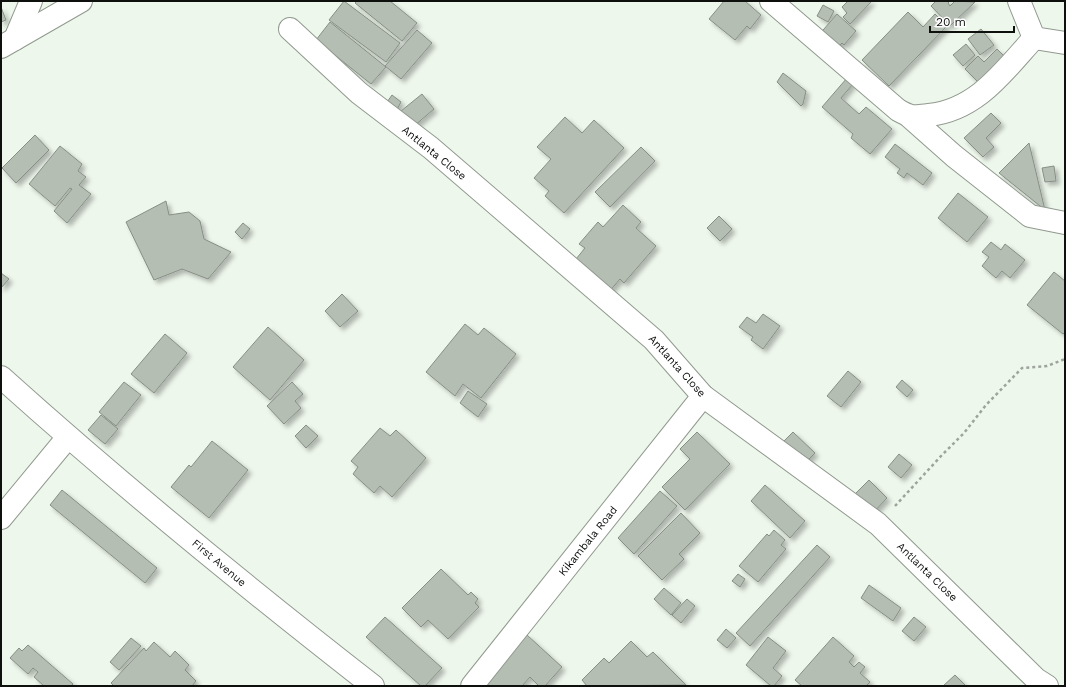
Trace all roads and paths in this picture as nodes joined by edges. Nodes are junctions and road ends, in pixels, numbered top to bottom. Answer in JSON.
{"nodes":[{"id":1,"x":31,"y":1,"type":"edge"},
{"id":2,"x":81,"y":1,"type":"edge"},
{"id":3,"x":771,"y":1,"type":"edge"},
{"id":4,"x":1019,"y":1,"type":"edge"},
{"id":5,"x":290,"y":29,"type":"dead end"},
{"id":6,"x":1034,"y":38,"type":"junction"},
{"id":7,"x":8,"y":43,"type":"edge"},
{"id":8,"x":1065,"y":43,"type":"edge"},
{"id":9,"x":910,"y":117,"type":"junction"},
{"id":10,"x":1065,"y":223,"type":"edge"},
{"id":11,"x":1065,"y":359,"type":"edge"},
{"id":12,"x":1,"y":377,"type":"edge"},
{"id":13,"x":703,"y":396,"type":"junction"},
{"id":14,"x":68,"y":437,"type":"junction"},
{"id":15,"x":1,"y":518,"type":"edge"},
{"id":16,"x":878,"y":524,"type":"junction"},
{"id":17,"x":372,"y":686,"type":"edge"},
{"id":18,"x":472,"y":686,"type":"edge"},
{"id":19,"x":1047,"y":686,"type":"edge"}],
"edges":[{"from":1,"to":7,"type":"street"},
{"from":2,"to":7,"type":"street"},
{"from":3,"to":9,"type":"street"},
{"from":4,"to":6,"type":"street"},
{"from":5,"to":13,"type":"street","name":"Antlanta Close"},
{"from":6,"to":8,"type":"street"},
{"from":6,"to":9,"type":"street"},
{"from":9,"to":10,"type":"street"},
{"from":11,"to":16,"type":"path"},
{"from":12,"to":14,"type":"street","name":"First Avenue"},
{"from":13,"to":16,"type":"street","name":"Antlanta Close"},
{"from":13,"to":18,"type":"street","name":"Kikambala Road"},
{"from":14,"to":15,"type":"street"},
{"from":14,"to":17,"type":"street","name":"First Avenue"},
{"from":16,"to":19,"type":"street","name":"Antlanta Close"}]}
